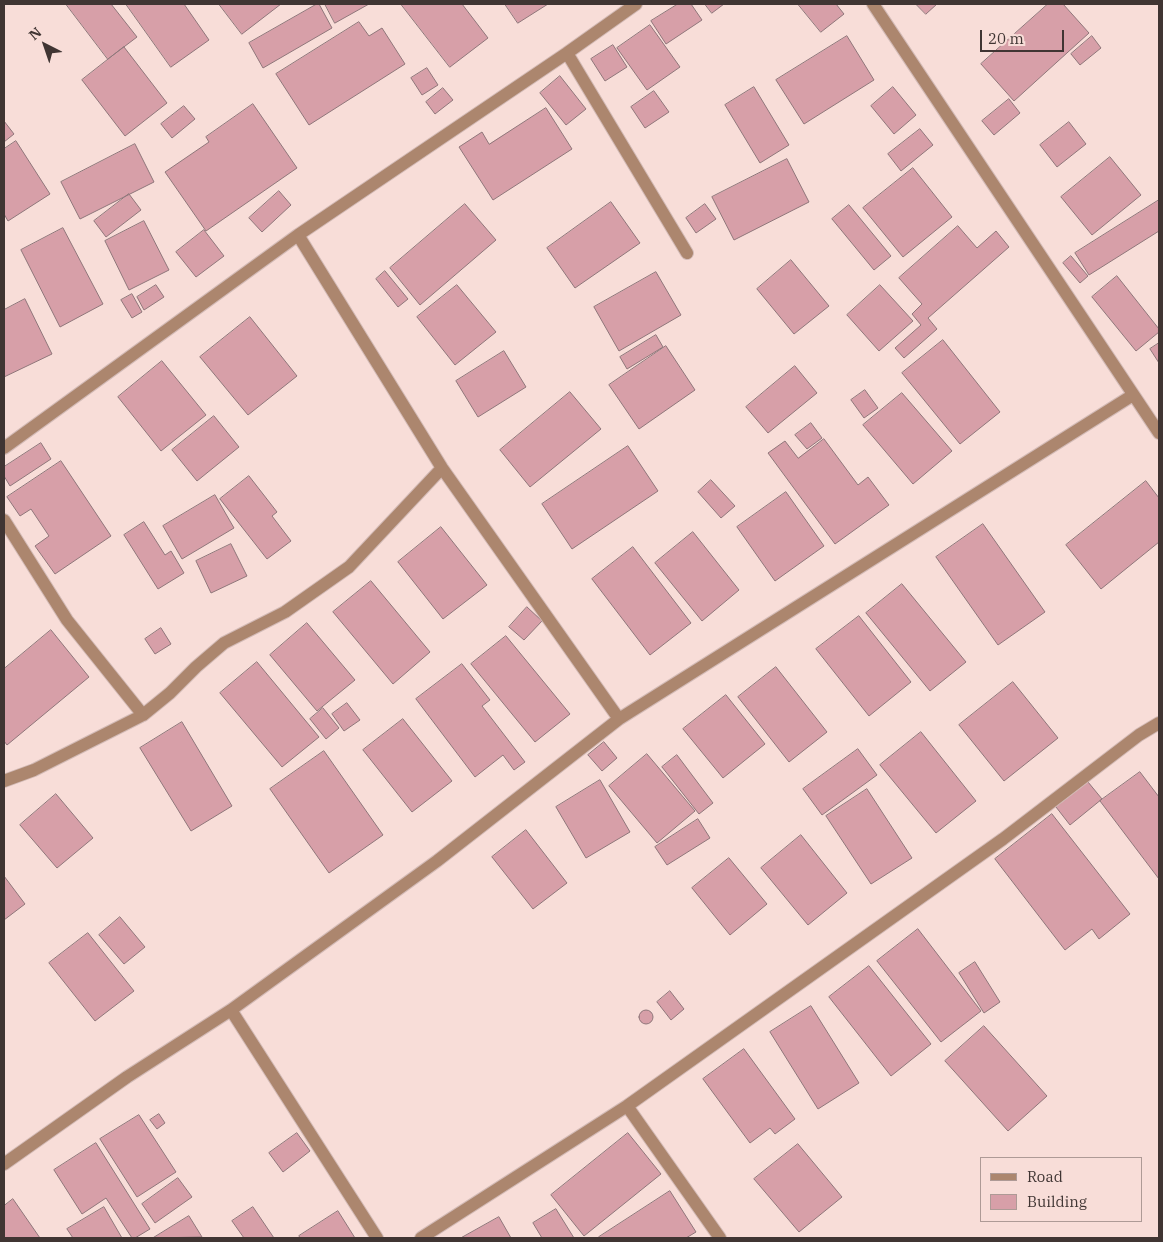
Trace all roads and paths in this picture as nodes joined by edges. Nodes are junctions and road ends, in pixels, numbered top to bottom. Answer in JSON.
{"nodes":[{"id":1,"x":636,"y":4,"type":"edge"},
{"id":2,"x":873,"y":4,"type":"edge"},
{"id":3,"x":567,"y":52,"type":"junction"},
{"id":4,"x":298,"y":235,"type":"junction"},
{"id":5,"x":687,"y":253,"type":"dead end"},
{"id":6,"x":1133,"y":395,"type":"junction"},
{"id":7,"x":1159,"y":433,"type":"edge"},
{"id":8,"x":4,"y":448,"type":"edge"},
{"id":9,"x":442,"y":468,"type":"junction"},
{"id":10,"x":4,"y":520,"type":"edge"},
{"id":11,"x":143,"y":716,"type":"junction"},
{"id":12,"x":619,"y":719,"type":"junction"},
{"id":13,"x":1159,"y":723,"type":"edge"},
{"id":14,"x":4,"y":781,"type":"edge"},
{"id":15,"x":231,"y":1010,"type":"junction"},
{"id":16,"x":627,"y":1106,"type":"junction"},
{"id":17,"x":4,"y":1164,"type":"edge"},
{"id":18,"x":377,"y":1238,"type":"edge"},
{"id":19,"x":421,"y":1238,"type":"edge"},
{"id":20,"x":720,"y":1238,"type":"edge"}],
"edges":[{"from":1,"to":3,"type":"street"},
{"from":2,"to":6,"type":"street"},
{"from":3,"to":4,"type":"street"},
{"from":3,"to":5,"type":"street"},
{"from":4,"to":8,"type":"street"},
{"from":4,"to":9,"type":"street"},
{"from":6,"to":7,"type":"street"},
{"from":6,"to":12,"type":"street"},
{"from":9,"to":11,"type":"street"},
{"from":9,"to":12,"type":"street"},
{"from":10,"to":11,"type":"street"},
{"from":11,"to":14,"type":"street"},
{"from":12,"to":15,"type":"street"},
{"from":13,"to":16,"type":"street"},
{"from":15,"to":17,"type":"street"},
{"from":15,"to":18,"type":"street"},
{"from":16,"to":19,"type":"street"},
{"from":16,"to":20,"type":"street"}]}
